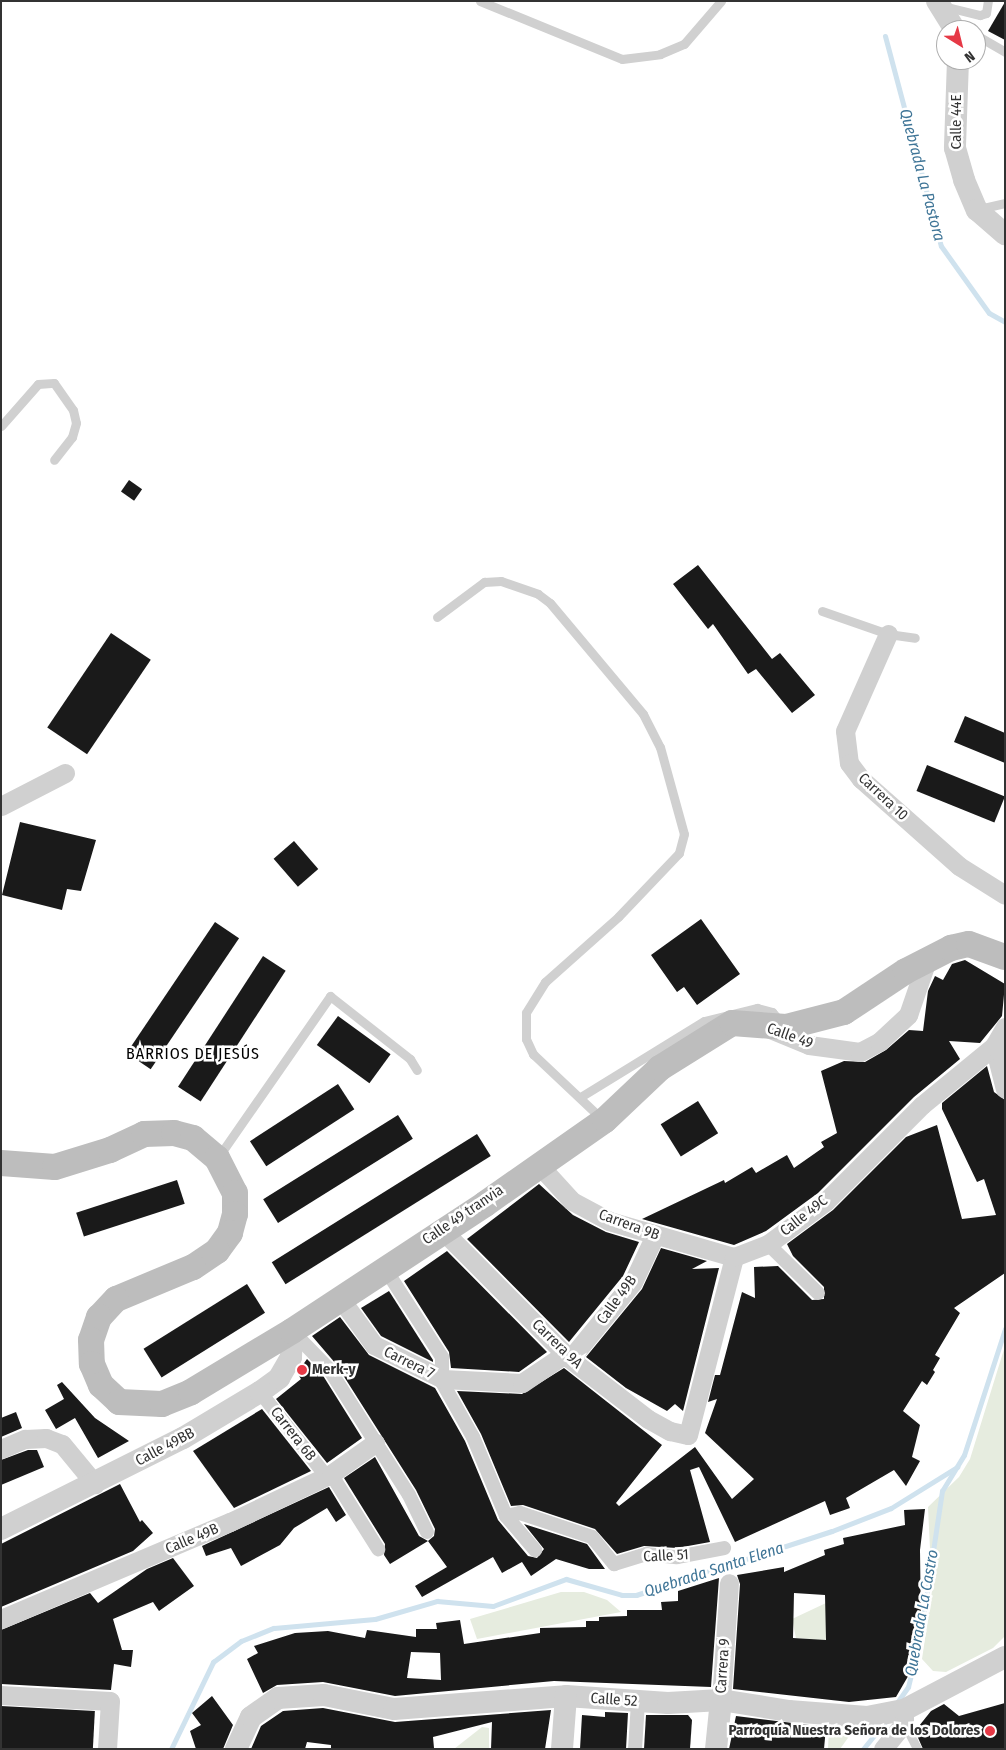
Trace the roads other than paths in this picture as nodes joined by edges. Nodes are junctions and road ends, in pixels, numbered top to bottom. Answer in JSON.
{"nodes":[{"id":1,"x":480,"y":1,"type":"edge"},
{"id":2,"x":721,"y":1,"type":"edge"},
{"id":3,"x":988,"y":1,"type":"edge"},
{"id":4,"x":939,"y":3,"type":"edge"},
{"id":5,"x":952,"y":20,"type":"edge"},
{"id":6,"x":986,"y":43,"type":"edge"},
{"id":7,"x":1005,"y":52,"type":"edge"},
{"id":8,"x":958,"y":70,"type":"edge"},
{"id":9,"x":1005,"y":203,"type":"edge"},
{"id":10,"x":977,"y":210,"type":"junction"},
{"id":11,"x":1005,"y":234,"type":"edge"},
{"id":12,"x":1,"y":426,"type":"edge"},
{"id":13,"x":54,"y":460,"type":"dead end"},
{"id":14,"x":822,"y":611,"type":"dead end"},
{"id":15,"x":437,"y":617,"type":"dead end"},
{"id":16,"x":888,"y":634,"type":"junction"},
{"id":17,"x":915,"y":638,"type":"dead end"},
{"id":18,"x":65,"y":773,"type":"dead end"},
{"id":19,"x":1,"y":806,"type":"edge"},
{"id":20,"x":1005,"y":895,"type":"edge"},
{"id":21,"x":1005,"y":957,"type":"edge"},
{"id":22,"x":927,"y":960,"type":"junction"},
{"id":23,"x":757,"y":1024,"type":"junction"},
{"id":24,"x":786,"y":1027,"type":"junction"},
{"id":25,"x":1005,"y":1027,"type":"edge"},
{"id":26,"x":999,"y":1046,"type":"edge"},
{"id":27,"x":417,"y":1070,"type":"dead end"},
{"id":28,"x":1005,"y":1089,"type":"edge"},
{"id":29,"x":582,"y":1096,"type":"junction"},
{"id":30,"x":605,"y":1120,"type":"junction"},
{"id":31,"x":217,"y":1158,"type":"junction"},
{"id":32,"x":1,"y":1163,"type":"edge"},
{"id":33,"x":539,"y":1165,"type":"junction"},
{"id":34,"x":442,"y":1230,"type":"junction"},
{"id":35,"x":655,"y":1235,"type":"junction"},
{"id":36,"x":768,"y":1244,"type":"junction"},
{"id":37,"x":734,"y":1257,"type":"junction"},
{"id":38,"x":384,"y":1267,"type":"junction"},
{"id":39,"x":818,"y":1293,"type":"dead end"},
{"id":40,"x":340,"y":1298,"type":"junction"},
{"id":41,"x":292,"y":1331,"type":"junction"},
{"id":42,"x":568,"y":1357,"type":"junction"},
{"id":43,"x":443,"y":1380,"type":"junction"},
{"id":44,"x":260,"y":1392,"type":"junction"},
{"id":45,"x":375,"y":1443,"type":"junction"},
{"id":46,"x":1,"y":1449,"type":"edge"},
{"id":47,"x":328,"y":1475,"type":"junction"},
{"id":48,"x":94,"y":1484,"type":"junction"},
{"id":49,"x":506,"y":1516,"type":"junction"},
{"id":50,"x":1,"y":1529,"type":"edge"},
{"id":51,"x":427,"y":1532,"type":"dead end"},
{"id":52,"x":724,"y":1548,"type":"dead end"},
{"id":53,"x":378,"y":1549,"type":"dead end"},
{"id":54,"x":535,"y":1550,"type":"dead end"},
{"id":55,"x":729,"y":1584,"type":"dead end"},
{"id":56,"x":1,"y":1619,"type":"edge"},
{"id":57,"x":1005,"y":1657,"type":"edge"},
{"id":58,"x":1,"y":1696,"type":"edge"},
{"id":59,"x":566,"y":1696,"type":"junction"},
{"id":60,"x":720,"y":1700,"type":"junction"},
{"id":61,"x":638,"y":1702,"type":"junction"},
{"id":62,"x":904,"y":1716,"type":"junction"},
{"id":63,"x":107,"y":1749,"type":"edge"},
{"id":64,"x":236,"y":1749,"type":"edge"},
{"id":65,"x":562,"y":1749,"type":"edge"},
{"id":66,"x":636,"y":1749,"type":"edge"},
{"id":67,"x":716,"y":1749,"type":"edge"},
{"id":68,"x":883,"y":1749,"type":"edge"},
{"id":69,"x":917,"y":1749,"type":"edge"}],
"edges":[{"from":1,"to":2,"type":"lane"},
{"from":3,"to":4,"type":"lane"},
{"from":4,"to":5,"type":"street"},
{"from":6,"to":7,"type":"lane"},
{"from":8,"to":10,"type":"street","name":"Calle 44E"},
{"from":9,"to":10,"type":"lane"},
{"from":10,"to":11,"type":"street"},
{"from":12,"to":13,"type":"lane"},
{"from":14,"to":16,"type":"lane"},
{"from":15,"to":29,"type":"lane"},
{"from":16,"to":17,"type":"lane"},
{"from":16,"to":20,"type":"street","name":"Carrera 10"},
{"from":18,"to":19,"type":"street"},
{"from":21,"to":22,"type":"main road","name":"Calle 49"},
{"from":22,"to":23,"type":"street","name":"Calle 49"},
{"from":22,"to":24,"type":"main road","name":"Calle 49"},
{"from":23,"to":24,"type":"main road","name":"Calle 49"},
{"from":23,"to":30,"type":"main road","name":"Calle 49 tranvia"},
{"from":24,"to":29,"type":"lane"},
{"from":25,"to":26,"type":"street"},
{"from":26,"to":28,"type":"street"},
{"from":26,"to":36,"type":"street","name":"Calle 49C"},
{"from":27,"to":31,"type":"lane"},
{"from":29,"to":30,"type":"lane"},
{"from":30,"to":33,"type":"main road","name":"Calle 49 tranvia"},
{"from":31,"to":32,"type":"main road"},
{"from":31,"to":41,"type":"main road","name":"Calle 49 tranvia"},
{"from":33,"to":34,"type":"main road","name":"Calle 49 tranvia"},
{"from":33,"to":35,"type":"street","name":"Carrera 9B"},
{"from":34,"to":38,"type":"main road","name":"Calle 49 tranvia"},
{"from":34,"to":42,"type":"street","name":"Carrera 9A"},
{"from":35,"to":37,"type":"street","name":"Carrera 9B"},
{"from":35,"to":42,"type":"street","name":"Calle 49B"},
{"from":36,"to":37,"type":"street","name":"Calle 49C"},
{"from":36,"to":39,"type":"street"},
{"from":37,"to":42,"type":"street","name":"Carrera 9A"},
{"from":38,"to":40,"type":"main road","name":"Calle 49 tranvia"},
{"from":38,"to":43,"type":"street"},
{"from":40,"to":41,"type":"main road","name":"Calle 49 tranvia"},
{"from":40,"to":43,"type":"street","name":"Carrera 7"},
{"from":41,"to":44,"type":"street","name":"Calle 49BB"},
{"from":41,"to":45,"type":"street"},
{"from":42,"to":43,"type":"street","name":"Calle 49B"},
{"from":43,"to":49,"type":"street"},
{"from":44,"to":47,"type":"street","name":"Carrera 6B"},
{"from":44,"to":48,"type":"street","name":"Calle 49BB"},
{"from":45,"to":47,"type":"street","name":"Calle 49B"},
{"from":45,"to":51,"type":"street"},
{"from":46,"to":48,"type":"street"},
{"from":47,"to":53,"type":"street","name":"Carrera 6B"},
{"from":47,"to":56,"type":"street","name":"Calle 49B"},
{"from":48,"to":50,"type":"street","name":"Calle 49BB"},
{"from":49,"to":52,"type":"street","name":"Calle 51"},
{"from":49,"to":54,"type":"street"},
{"from":55,"to":60,"type":"street","name":"Carrera 9"},
{"from":57,"to":62,"type":"street","name":"Calle 52"},
{"from":58,"to":63,"type":"street"},
{"from":59,"to":61,"type":"street","name":"Calle 52"},
{"from":59,"to":64,"type":"street","name":"Calle 52"},
{"from":59,"to":65,"type":"street"},
{"from":60,"to":61,"type":"street","name":"Calle 52"},
{"from":60,"to":62,"type":"street","name":"Calle 52"},
{"from":60,"to":67,"type":"street","name":"Carrera 9"},
{"from":61,"to":66,"type":"street"},
{"from":62,"to":68,"type":"street"},
{"from":62,"to":69,"type":"lane"}]}
